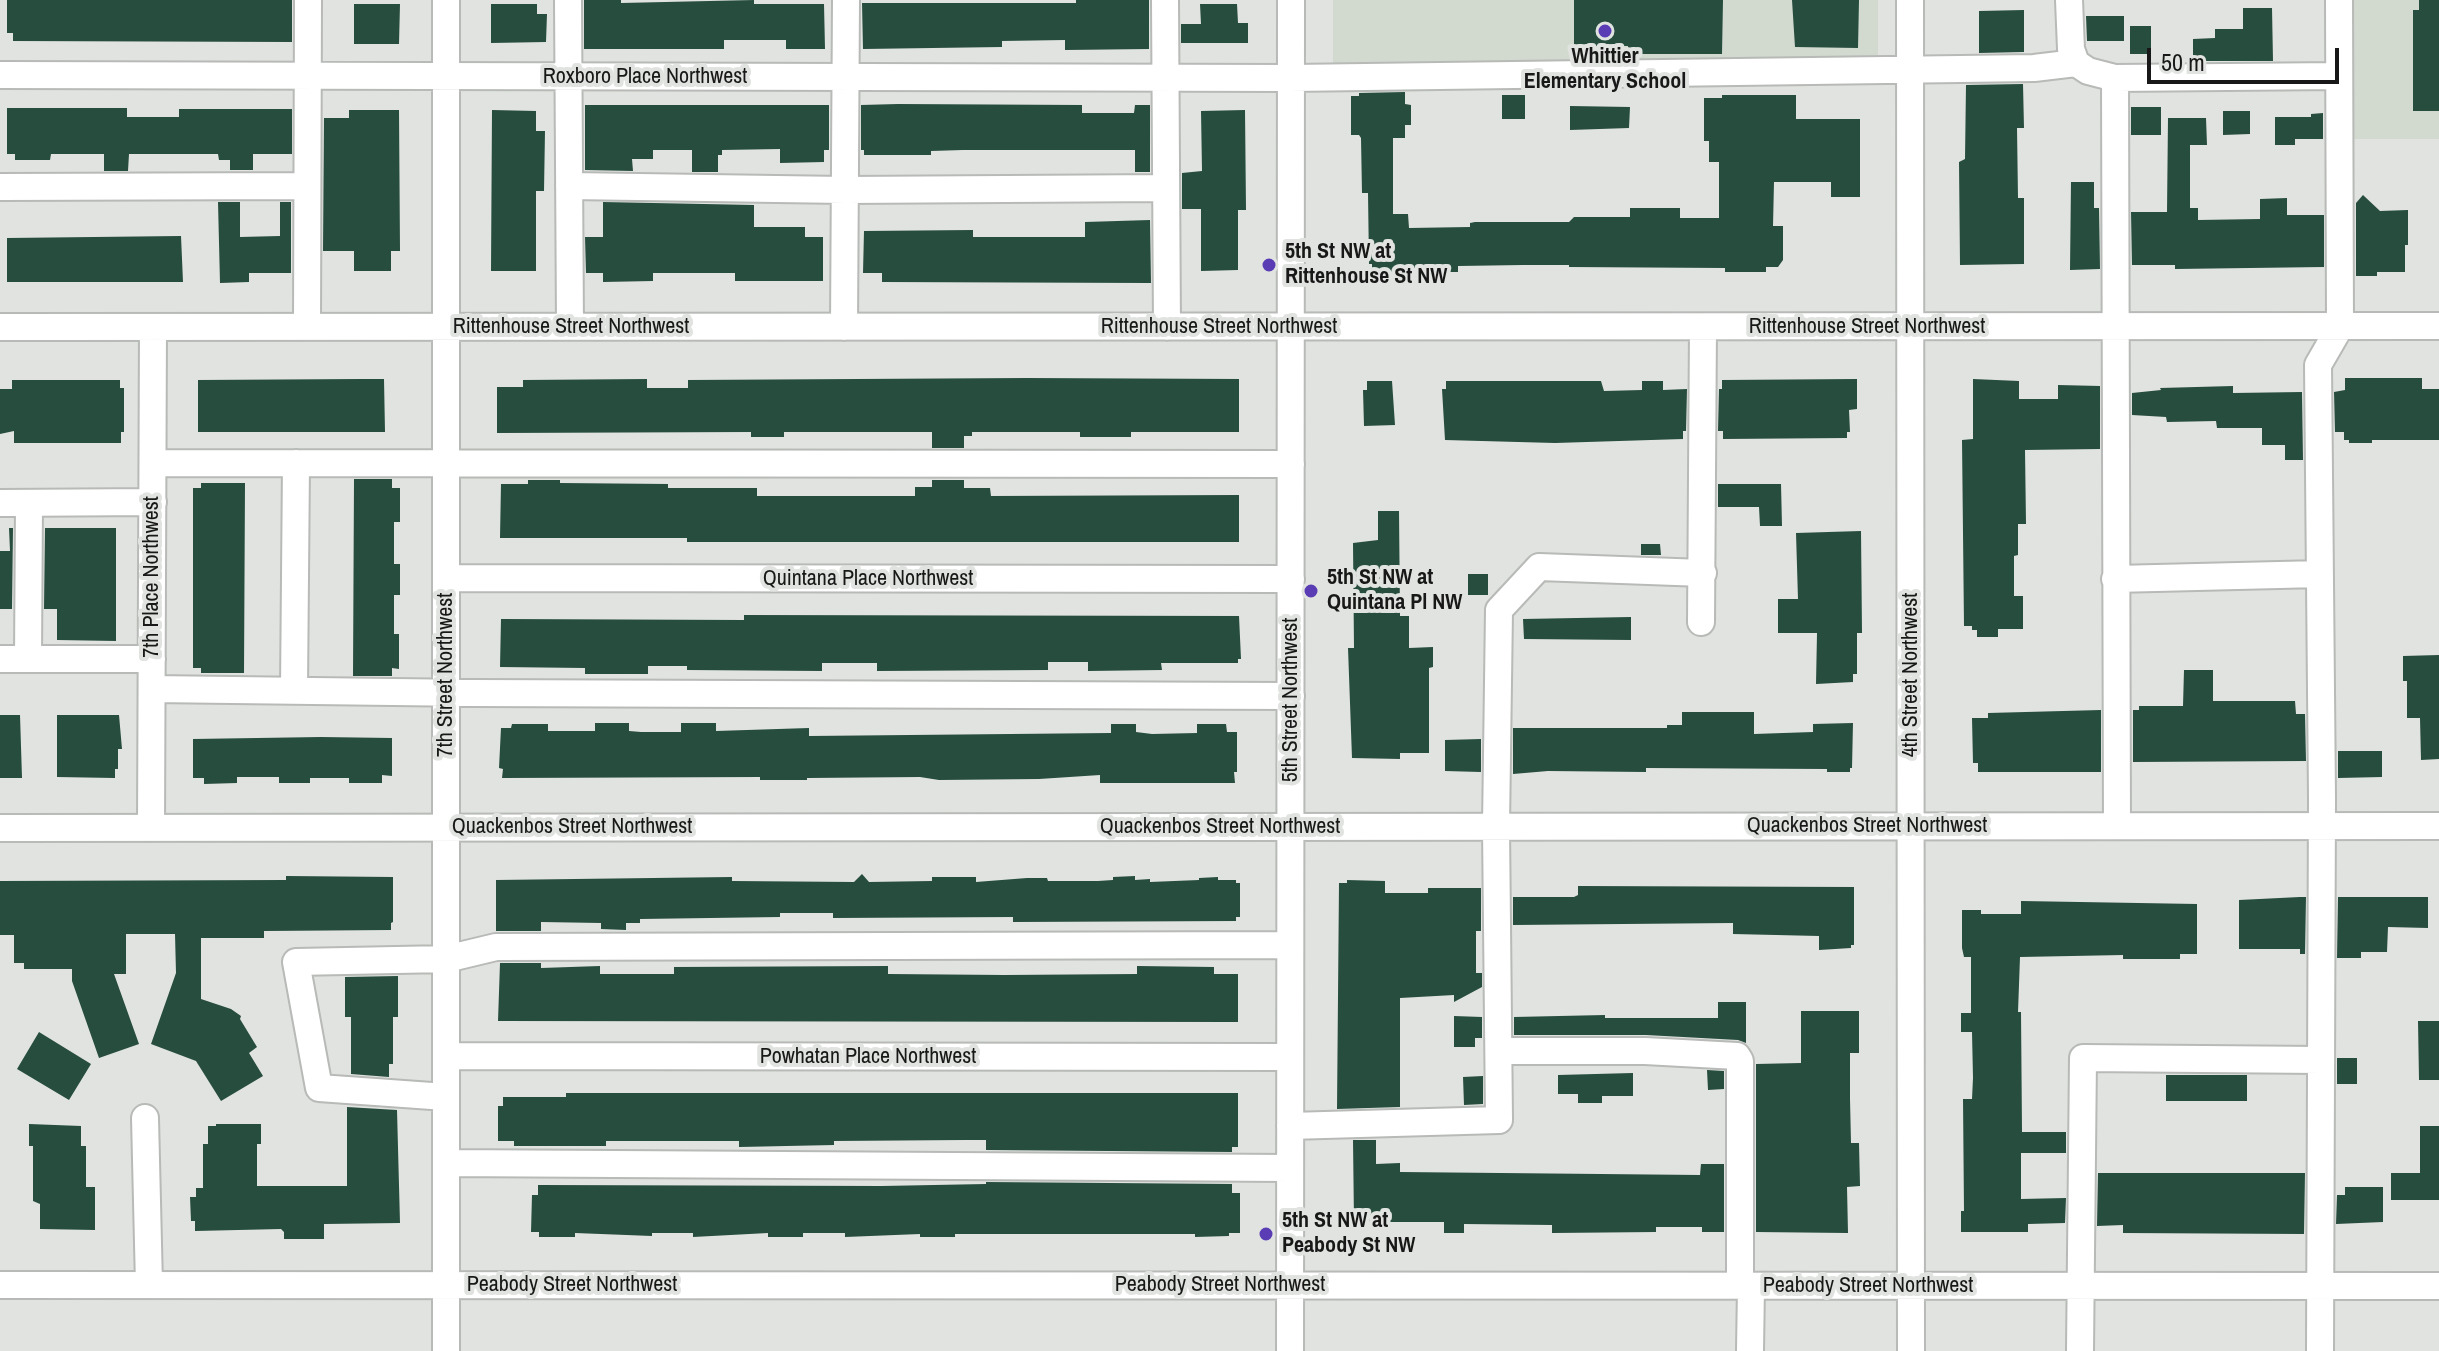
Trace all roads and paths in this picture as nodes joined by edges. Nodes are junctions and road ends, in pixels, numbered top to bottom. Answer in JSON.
{"nodes":[{"id":1,"x":308,"y":0,"type":"edge"},
{"id":2,"x":446,"y":0,"type":"edge"},
{"id":3,"x":568,"y":0,"type":"edge"},
{"id":4,"x":846,"y":0,"type":"edge"},
{"id":5,"x":1165,"y":0,"type":"edge"},
{"id":6,"x":1291,"y":0,"type":"edge"},
{"id":7,"x":1910,"y":0,"type":"edge"},
{"id":8,"x":2069,"y":0,"type":"edge"},
{"id":9,"x":2339,"y":0,"type":"edge"},
{"id":10,"x":2076,"y":63,"type":"junction"},
{"id":11,"x":1910,"y":69,"type":"junction"},
{"id":12,"x":0,"y":75,"type":"edge"},
{"id":13,"x":307,"y":75,"type":"junction"},
{"id":14,"x":2338,"y":76,"type":"junction"},
{"id":15,"x":446,"y":77,"type":"junction"},
{"id":16,"x":568,"y":77,"type":"junction"},
{"id":17,"x":846,"y":77,"type":"junction"},
{"id":18,"x":1165,"y":77,"type":"junction"},
{"id":19,"x":1291,"y":78,"type":"junction"},
{"id":20,"x":2115,"y":78,"type":"junction"},
{"id":21,"x":307,"y":186,"type":"junction"},
{"id":22,"x":569,"y":186,"type":"junction"},
{"id":23,"x":0,"y":187,"type":"edge"},
{"id":24,"x":1166,"y":188,"type":"junction"},
{"id":25,"x":845,"y":190,"type":"junction"},
{"id":26,"x":2439,"y":326,"type":"edge"},
{"id":27,"x":0,"y":327,"type":"edge"},
{"id":28,"x":153,"y":327,"type":"junction"},
{"id":29,"x":307,"y":327,"type":"junction"},
{"id":30,"x":446,"y":327,"type":"junction"},
{"id":31,"x":570,"y":327,"type":"junction"},
{"id":32,"x":844,"y":327,"type":"junction"},
{"id":33,"x":1167,"y":327,"type":"junction"},
{"id":34,"x":1291,"y":327,"type":"junction"},
{"id":35,"x":1703,"y":327,"type":"junction"},
{"id":36,"x":1910,"y":327,"type":"junction"},
{"id":37,"x":2115,"y":327,"type":"junction"},
{"id":38,"x":2340,"y":327,"type":"junction"},
{"id":39,"x":153,"y":463,"type":"junction"},
{"id":40,"x":296,"y":463,"type":"junction"},
{"id":41,"x":445,"y":464,"type":"junction"},
{"id":42,"x":1291,"y":464,"type":"junction"},
{"id":43,"x":153,"y":502,"type":"junction"},
{"id":44,"x":0,"y":503,"type":"edge"},
{"id":45,"x":29,"y":503,"type":"junction"},
{"id":46,"x":1703,"y":573,"type":"junction"},
{"id":47,"x":2320,"y":574,"type":"junction"},
{"id":48,"x":446,"y":578,"type":"junction"},
{"id":49,"x":1291,"y":579,"type":"junction"},
{"id":50,"x":2115,"y":579,"type":"junction"},
{"id":51,"x":1701,"y":622,"type":"dead end"},
{"id":52,"x":0,"y":659,"type":"edge"},
{"id":53,"x":28,"y":659,"type":"junction"},
{"id":54,"x":152,"y":659,"type":"junction"},
{"id":55,"x":152,"y":689,"type":"junction"},
{"id":56,"x":294,"y":690,"type":"junction"},
{"id":57,"x":446,"y":693,"type":"junction"},
{"id":58,"x":1291,"y":696,"type":"junction"},
{"id":59,"x":1911,"y":826,"type":"junction"},
{"id":60,"x":2117,"y":826,"type":"junction"},
{"id":61,"x":2322,"y":826,"type":"junction"},
{"id":62,"x":2439,"y":826,"type":"edge"},
{"id":63,"x":445,"y":827,"type":"junction"},
{"id":64,"x":1291,"y":827,"type":"junction"},
{"id":65,"x":1496,"y":827,"type":"junction"},
{"id":66,"x":0,"y":828,"type":"edge"},
{"id":67,"x":151,"y":828,"type":"junction"},
{"id":68,"x":1290,"y":945,"type":"junction"},
{"id":69,"x":446,"y":959,"type":"junction"},
{"id":70,"x":1499,"y":1051,"type":"junction"},
{"id":71,"x":446,"y":1056,"type":"junction"},
{"id":72,"x":1290,"y":1057,"type":"junction"},
{"id":73,"x":2321,"y":1060,"type":"junction"},
{"id":74,"x":446,"y":1097,"type":"junction"},
{"id":75,"x":145,"y":1118,"type":"dead end"},
{"id":76,"x":1290,"y":1126,"type":"junction"},
{"id":77,"x":446,"y":1163,"type":"junction"},
{"id":78,"x":1290,"y":1168,"type":"junction"},
{"id":79,"x":0,"y":1285,"type":"edge"},
{"id":80,"x":149,"y":1285,"type":"junction"},
{"id":81,"x":446,"y":1285,"type":"junction"},
{"id":82,"x":1290,"y":1285,"type":"junction"},
{"id":83,"x":1746,"y":1286,"type":"junction"},
{"id":84,"x":1911,"y":1286,"type":"junction"},
{"id":85,"x":2080,"y":1286,"type":"junction"},
{"id":86,"x":2320,"y":1286,"type":"junction"},
{"id":87,"x":2439,"y":1286,"type":"edge"},
{"id":88,"x":446,"y":1351,"type":"edge"},
{"id":89,"x":1290,"y":1351,"type":"edge"},
{"id":90,"x":1750,"y":1351,"type":"edge"},
{"id":91,"x":1911,"y":1351,"type":"edge"},
{"id":92,"x":2080,"y":1351,"type":"edge"},
{"id":93,"x":2320,"y":1351,"type":"edge"}],
"edges":[{"from":1,"to":13,"type":"street"},
{"from":2,"to":15,"type":"street","name":"7th Street Northwest"},
{"from":3,"to":16,"type":"street"},
{"from":4,"to":17,"type":"street"},
{"from":5,"to":18,"type":"street"},
{"from":6,"to":19,"type":"street","name":"5th Street Northwest"},
{"from":7,"to":11,"type":"street","name":"4th Street Northwest"},
{"from":8,"to":10,"type":"street"},
{"from":9,"to":14,"type":"street"},
{"from":10,"to":11,"type":"street","name":"Roxboro Place Northwest"},
{"from":10,"to":20,"type":"street"},
{"from":11,"to":19,"type":"street","name":"Roxboro Place Northwest"},
{"from":11,"to":36,"type":"street","name":"4th Street Northwest"},
{"from":12,"to":13,"type":"street","name":"Roxboro Place Northwest"},
{"from":13,"to":15,"type":"street","name":"Roxboro Place Northwest"},
{"from":13,"to":21,"type":"street"},
{"from":14,"to":20,"type":"street"},
{"from":14,"to":38,"type":"street"},
{"from":15,"to":16,"type":"street","name":"Roxboro Place Northwest"},
{"from":15,"to":30,"type":"street","name":"7th Street Northwest"},
{"from":16,"to":17,"type":"street","name":"Roxboro Place Northwest"},
{"from":16,"to":22,"type":"street"},
{"from":17,"to":18,"type":"street","name":"Roxboro Place Northwest"},
{"from":17,"to":25,"type":"street"},
{"from":18,"to":19,"type":"street","name":"Roxboro Place Northwest"},
{"from":18,"to":24,"type":"street"},
{"from":19,"to":34,"type":"street","name":"5th Street Northwest"},
{"from":20,"to":37,"type":"street"},
{"from":21,"to":23,"type":"street"},
{"from":21,"to":29,"type":"street"},
{"from":22,"to":25,"type":"street"},
{"from":22,"to":31,"type":"street"},
{"from":24,"to":25,"type":"street"},
{"from":24,"to":33,"type":"street"},
{"from":25,"to":32,"type":"street"},
{"from":26,"to":38,"type":"street","name":"Rittenhouse Street Northwest"},
{"from":27,"to":28,"type":"street","name":"Rittenhouse Street Northwest"},
{"from":28,"to":29,"type":"street","name":"Rittenhouse Street Northwest"},
{"from":28,"to":39,"type":"street","name":"7th Place Northwest"},
{"from":29,"to":30,"type":"street","name":"Rittenhouse Street Northwest"},
{"from":30,"to":31,"type":"street","name":"Rittenhouse Street Northwest"},
{"from":30,"to":41,"type":"street","name":"7th Street Northwest"},
{"from":31,"to":32,"type":"street","name":"Rittenhouse Street Northwest"},
{"from":32,"to":33,"type":"street","name":"Rittenhouse Street Northwest"},
{"from":33,"to":34,"type":"street","name":"Rittenhouse Street Northwest"},
{"from":34,"to":35,"type":"street","name":"Rittenhouse Street Northwest"},
{"from":34,"to":42,"type":"street","name":"5th Street Northwest"},
{"from":35,"to":36,"type":"street","name":"Rittenhouse Street Northwest"},
{"from":35,"to":46,"type":"street"},
{"from":36,"to":37,"type":"street","name":"Rittenhouse Street Northwest"},
{"from":36,"to":59,"type":"street","name":"4th Street Northwest"},
{"from":37,"to":38,"type":"street","name":"Rittenhouse Street Northwest"},
{"from":37,"to":50,"type":"street"},
{"from":38,"to":47,"type":"street"},
{"from":39,"to":40,"type":"street"},
{"from":39,"to":43,"type":"street","name":"7th Place Northwest"},
{"from":40,"to":41,"type":"street"},
{"from":40,"to":56,"type":"street"},
{"from":41,"to":42,"type":"street"},
{"from":41,"to":48,"type":"street","name":"7th Street Northwest"},
{"from":42,"to":49,"type":"street","name":"5th Street Northwest"},
{"from":43,"to":45,"type":"street"},
{"from":43,"to":54,"type":"street","name":"7th Place Northwest"},
{"from":44,"to":45,"type":"street"},
{"from":45,"to":53,"type":"street"},
{"from":46,"to":51,"type":"street"},
{"from":46,"to":65,"type":"street"},
{"from":47,"to":50,"type":"street"},
{"from":47,"to":61,"type":"street"},
{"from":48,"to":49,"type":"street","name":"Quintana Place Northwest"},
{"from":48,"to":57,"type":"street","name":"7th Street Northwest"},
{"from":49,"to":58,"type":"street","name":"5th Street Northwest"},
{"from":50,"to":60,"type":"street"},
{"from":52,"to":53,"type":"street"},
{"from":53,"to":54,"type":"street"},
{"from":54,"to":55,"type":"street","name":"7th Place Northwest"},
{"from":55,"to":56,"type":"street"},
{"from":55,"to":67,"type":"street","name":"7th Place Northwest"},
{"from":56,"to":57,"type":"street"},
{"from":57,"to":58,"type":"street"},
{"from":57,"to":63,"type":"street","name":"7th Street Northwest"},
{"from":58,"to":64,"type":"street","name":"5th Street Northwest"},
{"from":59,"to":60,"type":"street","name":"Quackenbos Street Northwest"},
{"from":59,"to":65,"type":"street","name":"Quackenbos Street Northwest"},
{"from":59,"to":84,"type":"street","name":"4th Street Northwest"},
{"from":60,"to":61,"type":"street","name":"Quackenbos Street Northwest"},
{"from":61,"to":62,"type":"street","name":"Quackenbos Street Northwest"},
{"from":61,"to":73,"type":"street"},
{"from":63,"to":64,"type":"street","name":"Quackenbos Street Northwest"},
{"from":63,"to":67,"type":"street","name":"Quackenbos Street Northwest"},
{"from":63,"to":69,"type":"street","name":"7th Street Northwest"},
{"from":64,"to":65,"type":"street","name":"Quackenbos Street Northwest"},
{"from":64,"to":68,"type":"street","name":"5th Street Northwest"},
{"from":65,"to":70,"type":"street"},
{"from":66,"to":67,"type":"street","name":"Quackenbos Street Northwest"},
{"from":68,"to":69,"type":"street"},
{"from":68,"to":72,"type":"street","name":"5th Street Northwest"},
{"from":69,"to":71,"type":"street","name":"7th Street Northwest"},
{"from":69,"to":74,"type":"street"},
{"from":70,"to":76,"type":"street"},
{"from":70,"to":83,"type":"street"},
{"from":71,"to":72,"type":"street","name":"Powhatan Place Northwest"},
{"from":71,"to":74,"type":"street","name":"7th Street Northwest"},
{"from":72,"to":76,"type":"street","name":"5th Street Northwest"},
{"from":73,"to":85,"type":"street"},
{"from":73,"to":86,"type":"street"},
{"from":74,"to":77,"type":"street","name":"7th Street Northwest"},
{"from":75,"to":80,"type":"street"},
{"from":76,"to":78,"type":"street","name":"5th Street Northwest"},
{"from":77,"to":78,"type":"street"},
{"from":77,"to":81,"type":"street","name":"7th Street Northwest"},
{"from":78,"to":82,"type":"street","name":"5th Street Northwest"},
{"from":79,"to":80,"type":"street","name":"Peabody Street Northwest"},
{"from":80,"to":81,"type":"street","name":"Peabody Street Northwest"},
{"from":81,"to":82,"type":"street","name":"Peabody Street Northwest"},
{"from":81,"to":88,"type":"street","name":"7th Street Northwest"},
{"from":82,"to":83,"type":"street","name":"Peabody Street Northwest"},
{"from":82,"to":89,"type":"street","name":"5th Street Northwest"},
{"from":83,"to":84,"type":"street","name":"Peabody Street Northwest"},
{"from":83,"to":90,"type":"street"},
{"from":84,"to":85,"type":"street","name":"Peabody Street Northwest"},
{"from":84,"to":91,"type":"street","name":"4th Street Northwest"},
{"from":85,"to":86,"type":"street","name":"Peabody Street Northwest"},
{"from":85,"to":92,"type":"street"},
{"from":86,"to":87,"type":"street","name":"Peabody Street Northwest"},
{"from":86,"to":93,"type":"street"}]}
